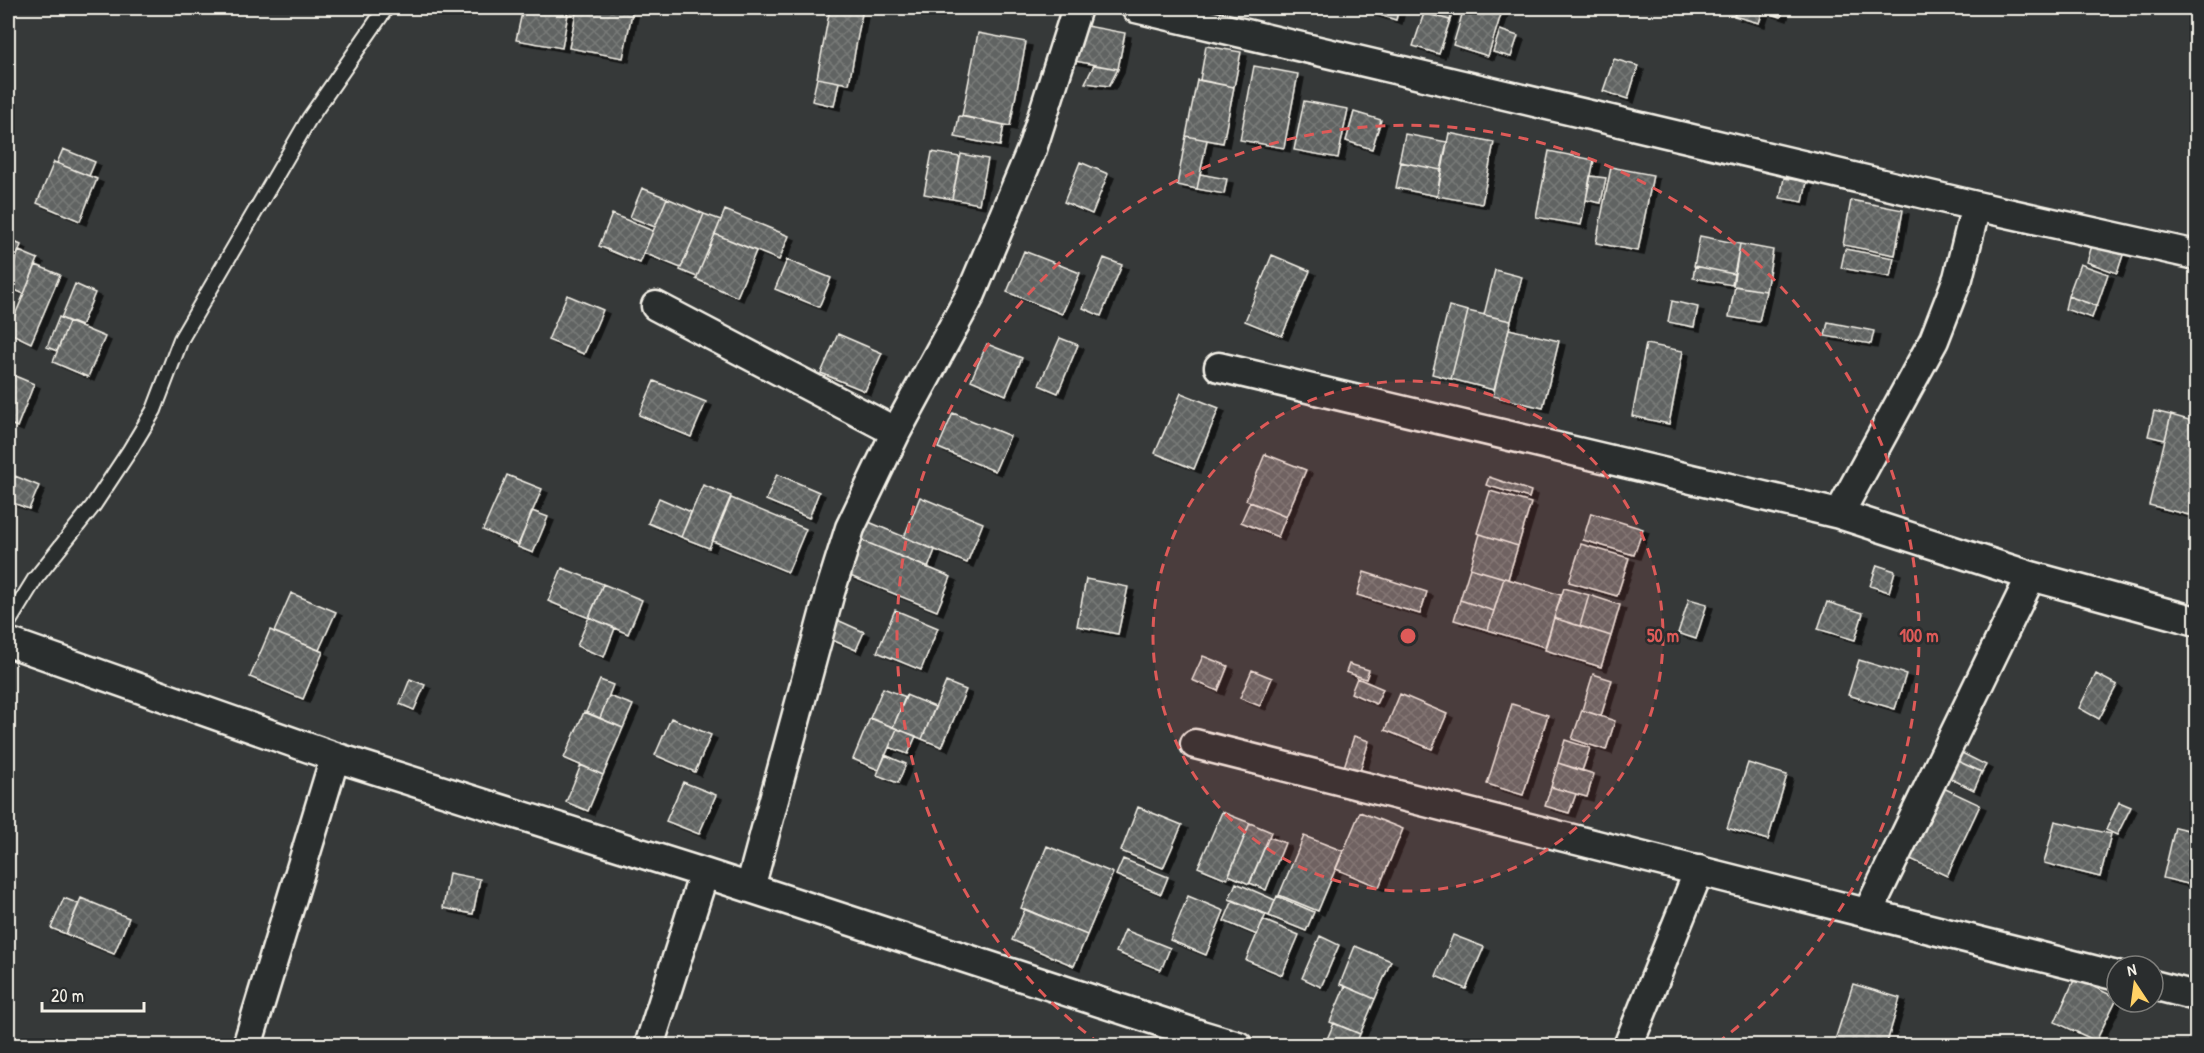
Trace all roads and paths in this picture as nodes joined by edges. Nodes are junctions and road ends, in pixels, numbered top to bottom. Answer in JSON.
{"nodes":[{"id":1,"x":386,"y":8,"type":"edge"},
{"id":2,"x":1077,"y":8,"type":"edge"},
{"id":3,"x":1136,"y":8,"type":"edge"},
{"id":4,"x":1976,"y":206,"type":"junction"},
{"id":5,"x":2196,"y":255,"type":"edge"},
{"id":6,"x":656,"y":306,"type":"dead end"},
{"id":7,"x":1219,"y":367,"type":"dead end"},
{"id":8,"x":896,"y":432,"type":"junction"},
{"id":9,"x":1839,"y":514,"type":"junction"},
{"id":10,"x":2031,"y":576,"type":"junction"},
{"id":11,"x":2196,"y":621,"type":"edge"},
{"id":12,"x":8,"y":623,"type":"edge"},
{"id":13,"x":8,"y":642,"type":"edge"},
{"id":14,"x":1195,"y":744,"type":"dead end"},
{"id":15,"x":335,"y":757,"type":"junction"},
{"id":16,"x":1699,"y":870,"type":"junction"},
{"id":17,"x":704,"y":873,"type":"junction"},
{"id":18,"x":750,"y":888,"type":"junction"},
{"id":19,"x":1868,"y":912,"type":"junction"},
{"id":20,"x":2105,"y":973,"type":"edge"},
{"id":21,"x":2165,"y":988,"type":"edge"},
{"id":22,"x":2196,"y":996,"type":"edge"},
{"id":23,"x":1199,"y":1040,"type":"edge"},
{"id":24,"x":247,"y":1046,"type":"edge"},
{"id":25,"x":649,"y":1046,"type":"edge"},
{"id":26,"x":1238,"y":1046,"type":"edge"},
{"id":27,"x":1628,"y":1046,"type":"edge"}],
"edges":[{"from":1,"to":12,"type":"lane"},
{"from":2,"to":8,"type":"street"},
{"from":3,"to":4,"type":"street"},
{"from":4,"to":5,"type":"street"},
{"from":4,"to":9,"type":"street"},
{"from":6,"to":8,"type":"street"},
{"from":7,"to":9,"type":"street"},
{"from":8,"to":18,"type":"street"},
{"from":9,"to":10,"type":"street"},
{"from":10,"to":11,"type":"street"},
{"from":10,"to":19,"type":"street"},
{"from":13,"to":15,"type":"street"},
{"from":14,"to":16,"type":"street"},
{"from":15,"to":17,"type":"street"},
{"from":15,"to":24,"type":"street"},
{"from":16,"to":19,"type":"street"},
{"from":16,"to":27,"type":"street"},
{"from":17,"to":18,"type":"street"},
{"from":17,"to":25,"type":"street"},
{"from":18,"to":23,"type":"street"},
{"from":19,"to":20,"type":"street"},
{"from":21,"to":22,"type":"street"},
{"from":23,"to":26,"type":"street"}]}
